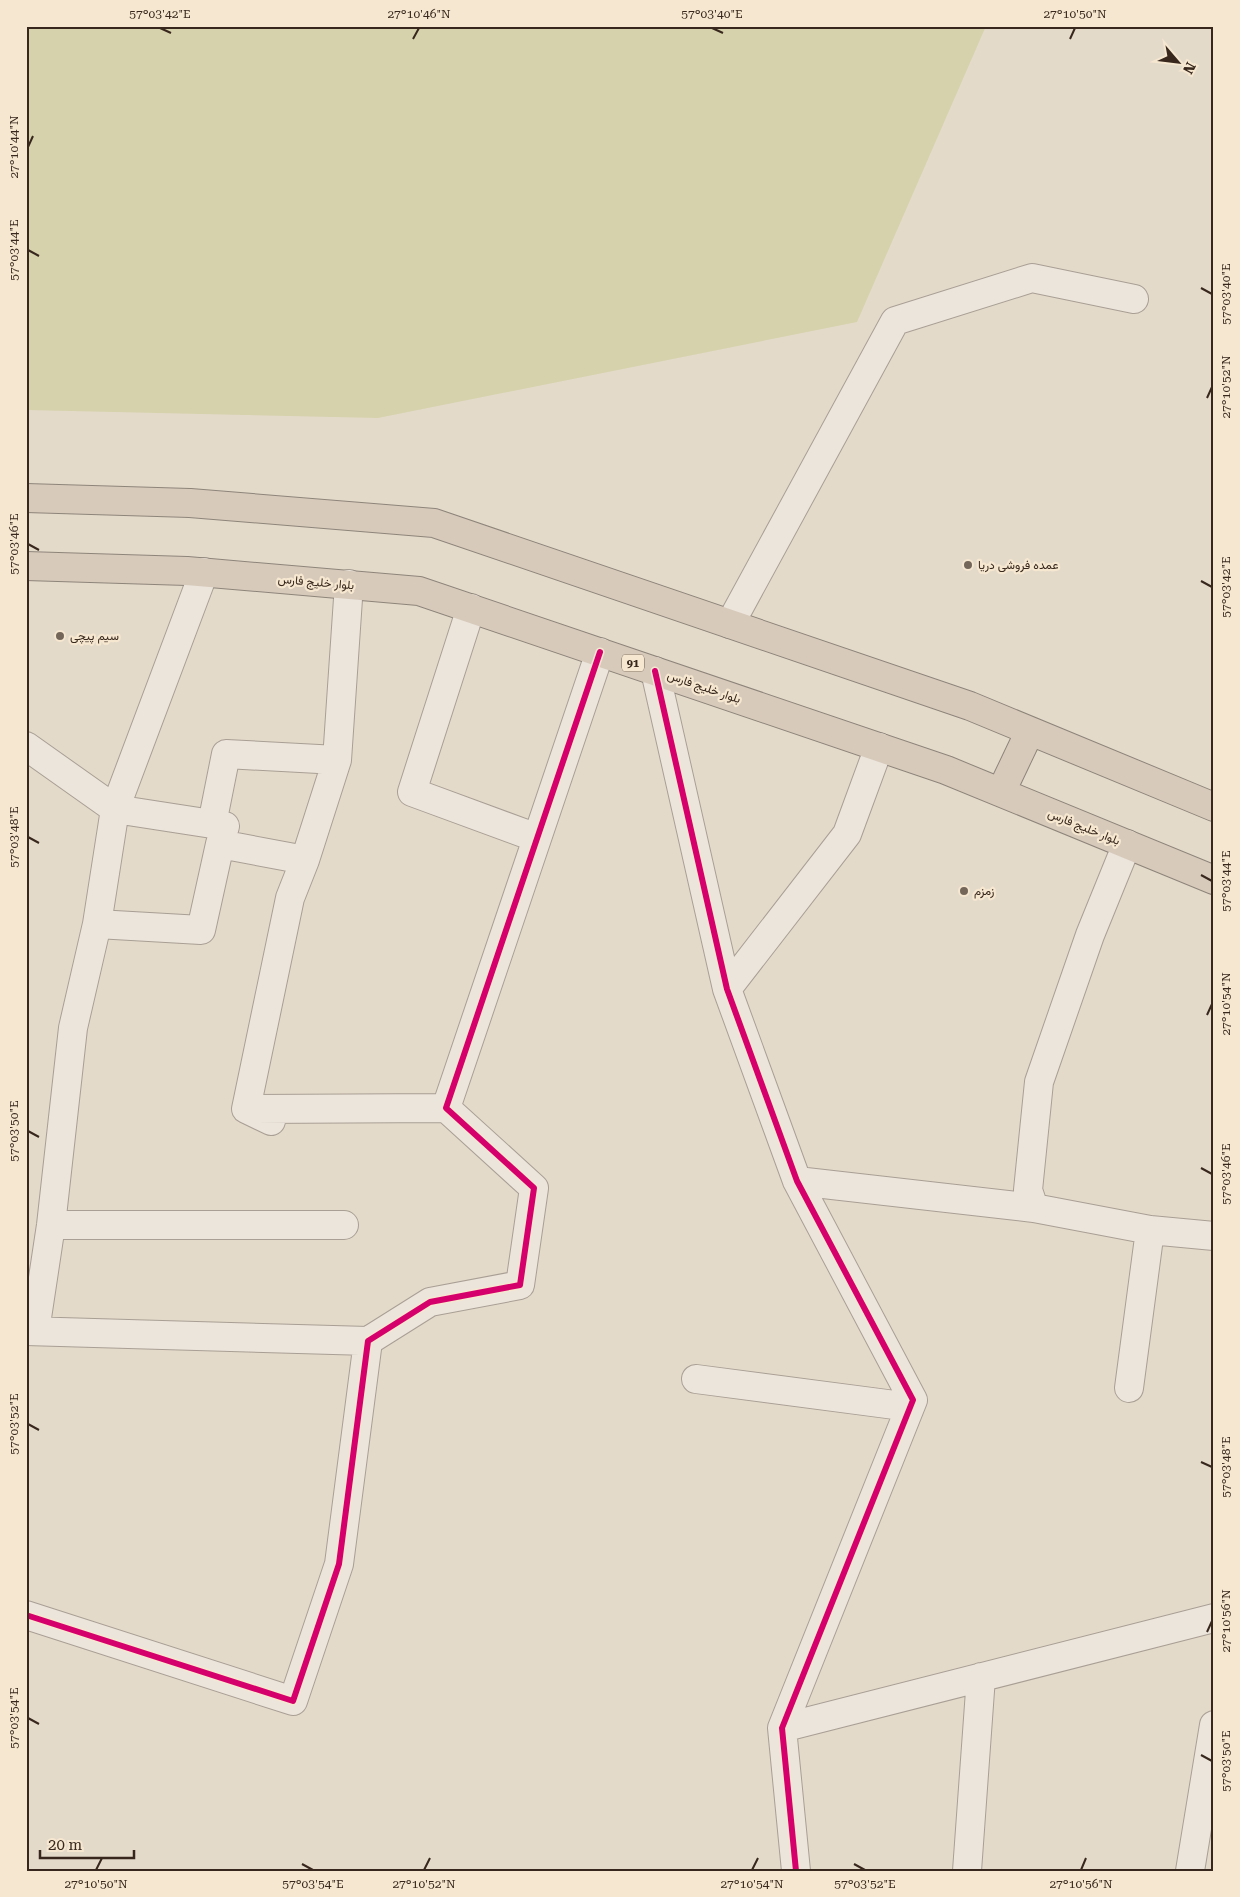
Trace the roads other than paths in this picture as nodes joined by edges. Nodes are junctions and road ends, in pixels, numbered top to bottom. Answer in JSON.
{"nodes":[{"id":1,"x":1134,"y":299,"type":"dead end"},
{"id":2,"x":26,"y":498,"type":"edge"},
{"id":3,"x":26,"y":566,"type":"edge"},
{"id":4,"x":204,"y":572,"type":"junction"},
{"id":5,"x":349,"y":584,"type":"junction"},
{"id":6,"x":471,"y":608,"type":"junction"},
{"id":7,"x":730,"y":624,"type":"junction"},
{"id":8,"x":600,"y":652,"type":"junction"},
{"id":9,"x":655,"y":671,"type":"junction"},
{"id":10,"x":1030,"y":731,"type":"junction"},
{"id":11,"x":26,"y":746,"type":"edge"},
{"id":12,"x":879,"y":747,"type":"junction"},
{"id":13,"x":337,"y":760,"type":"junction"},
{"id":14,"x":1001,"y":792,"type":"junction"},
{"id":15,"x":1214,"y":807,"type":"edge"},
{"id":16,"x":115,"y":809,"type":"junction"},
{"id":17,"x":216,"y":834,"type":"junction"},
{"id":18,"x":537,"y":838,"type":"junction"},
{"id":19,"x":1127,"y":844,"type":"junction"},
{"id":20,"x":305,"y":860,"type":"junction"},
{"id":21,"x":1214,"y":880,"type":"edge"},
{"id":22,"x":97,"y":924,"type":"junction"},
{"id":23,"x":727,"y":989,"type":"junction"},
{"id":24,"x":446,"y":1108,"type":"junction"},
{"id":25,"x":246,"y":1109,"type":"junction"},
{"id":26,"x":271,"y":1120,"type":"dead end"},
{"id":27,"x":797,"y":1181,"type":"junction"},
{"id":28,"x":1034,"y":1208,"type":"junction"},
{"id":29,"x":344,"y":1225,"type":"dead end"},
{"id":30,"x":51,"y":1226,"type":"junction"},
{"id":31,"x":1150,"y":1230,"type":"junction"},
{"id":32,"x":1214,"y":1236,"type":"edge"},
{"id":33,"x":30,"y":1331,"type":"edge"},
{"id":34,"x":368,"y":1341,"type":"junction"},
{"id":35,"x":696,"y":1378,"type":"dead end"},
{"id":36,"x":1129,"y":1388,"type":"dead end"},
{"id":37,"x":910,"y":1407,"type":"junction"},
{"id":38,"x":26,"y":1615,"type":"edge"},
{"id":39,"x":1214,"y":1618,"type":"edge"},
{"id":40,"x":980,"y":1677,"type":"junction"},
{"id":41,"x":1214,"y":1725,"type":"edge"},
{"id":42,"x":782,"y":1728,"type":"junction"},
{"id":43,"x":796,"y":1871,"type":"edge"},
{"id":44,"x":967,"y":1871,"type":"edge"},
{"id":45,"x":1190,"y":1871,"type":"edge"}],
"edges":[{"from":1,"to":7,"type":"street"},
{"from":2,"to":7,"type":"highway"},
{"from":3,"to":4,"type":"highway","name":"بلوار خلیج فارس","number":"91"},
{"from":4,"to":5,"type":"highway","name":"بلوار خلیج فارس","number":"91"},
{"from":4,"to":16,"type":"street"},
{"from":5,"to":6,"type":"highway","name":"بلوار خلیج فارس","number":"91"},
{"from":5,"to":13,"type":"street"},
{"from":6,"to":8,"type":"highway","name":"بلوار خلیج فارس","number":"91"},
{"from":6,"to":18,"type":"street"},
{"from":7,"to":10,"type":"highway"},
{"from":8,"to":9,"type":"highway","name":"بلوار خلیج فارس","number":"91"},
{"from":8,"to":18,"type":"street"},
{"from":9,"to":12,"type":"highway","name":"بلوار خلیج فارس","number":"91"},
{"from":9,"to":23,"type":"street"},
{"from":10,"to":14,"type":"highway"},
{"from":10,"to":15,"type":"highway"},
{"from":11,"to":16,"type":"street"},
{"from":12,"to":14,"type":"highway","name":"بلوار خلیج فارس","number":"91"},
{"from":12,"to":23,"type":"street"},
{"from":13,"to":17,"type":"street"},
{"from":13,"to":20,"type":"street"},
{"from":14,"to":19,"type":"highway","name":"بلوار خلیج فارس","number":"91"},
{"from":16,"to":17,"type":"street"},
{"from":16,"to":22,"type":"street"},
{"from":17,"to":20,"type":"street"},
{"from":17,"to":22,"type":"street"},
{"from":18,"to":24,"type":"street"},
{"from":19,"to":21,"type":"highway","name":"بلوار خلیج فارس","number":"91"},
{"from":19,"to":28,"type":"street"},
{"from":20,"to":25,"type":"street"},
{"from":22,"to":30,"type":"street"},
{"from":23,"to":27,"type":"street"},
{"from":24,"to":25,"type":"street"},
{"from":24,"to":34,"type":"street"},
{"from":25,"to":26,"type":"street"},
{"from":27,"to":28,"type":"street"},
{"from":27,"to":37,"type":"street"},
{"from":28,"to":31,"type":"street"},
{"from":29,"to":30,"type":"street"},
{"from":30,"to":33,"type":"street"},
{"from":31,"to":32,"type":"street"},
{"from":31,"to":36,"type":"street"},
{"from":33,"to":34,"type":"street"},
{"from":34,"to":38,"type":"street"},
{"from":35,"to":37,"type":"street"},
{"from":37,"to":42,"type":"street"},
{"from":39,"to":40,"type":"street"},
{"from":40,"to":42,"type":"street"},
{"from":40,"to":44,"type":"street"},
{"from":41,"to":45,"type":"street"},
{"from":42,"to":43,"type":"street"}]}
